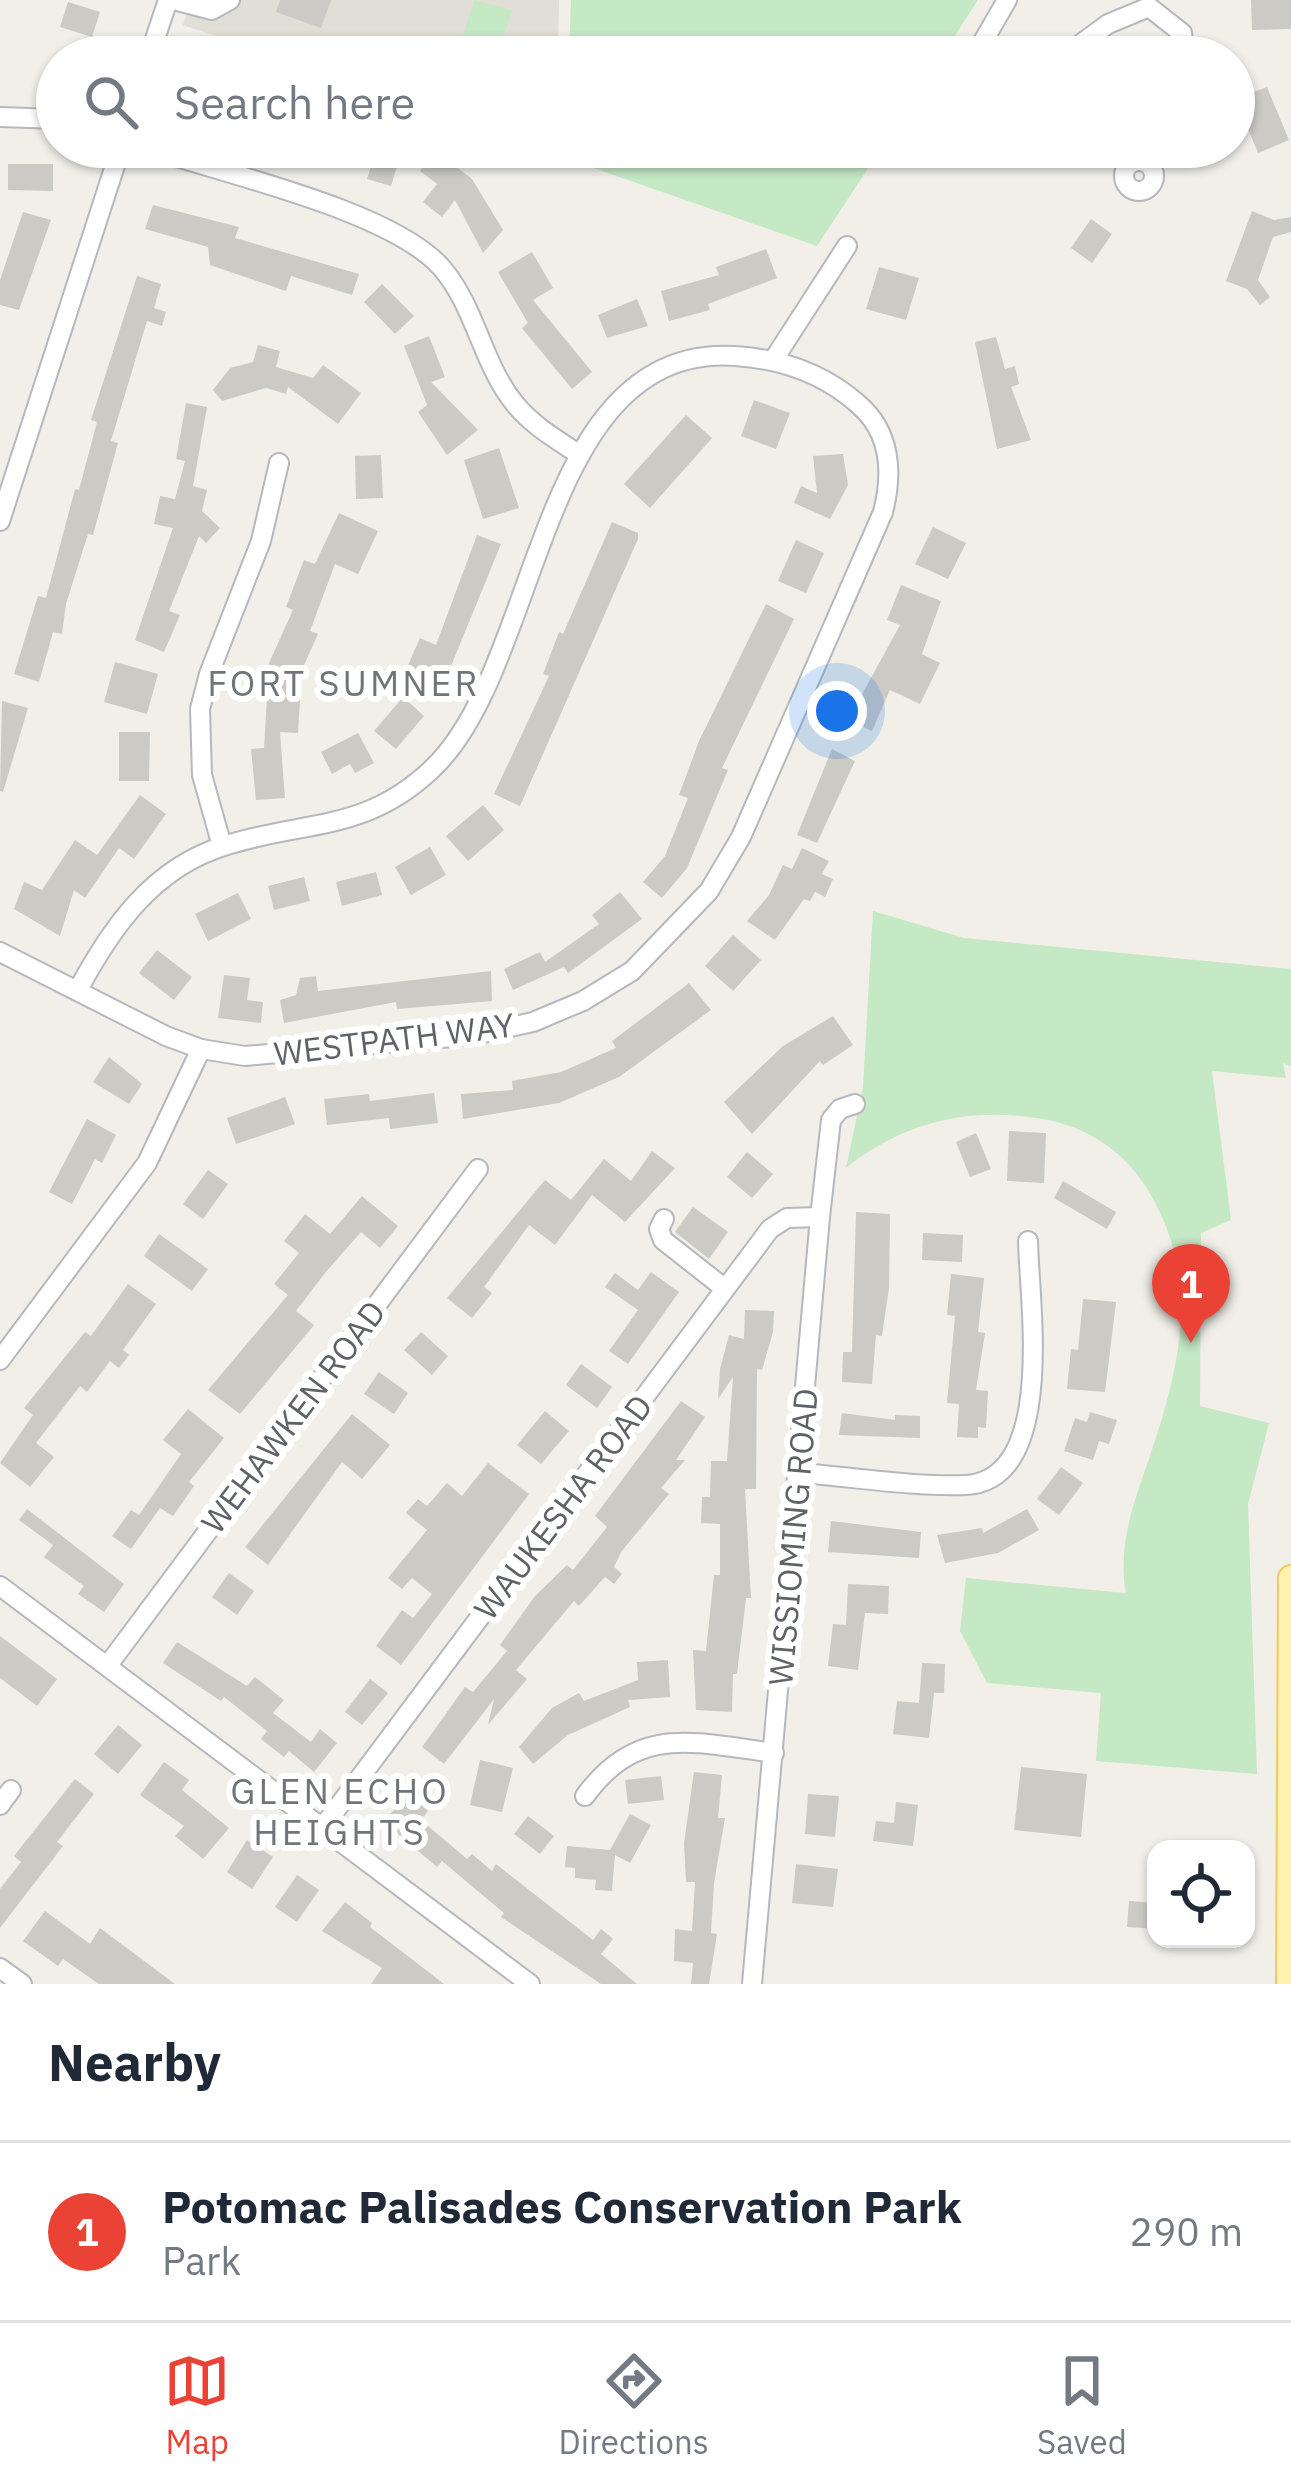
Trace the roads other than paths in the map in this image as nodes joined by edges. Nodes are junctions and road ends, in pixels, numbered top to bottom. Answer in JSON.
{"nodes":[{"id":1,"x":171,"y":0,"type":"edge"},
{"id":2,"x":230,"y":0,"type":"edge"},
{"id":3,"x":1006,"y":0,"type":"edge"},
{"id":4,"x":1151,"y":3,"type":"edge"},
{"id":5,"x":157,"y":36,"type":"edge"},
{"id":6,"x":986,"y":36,"type":"edge"},
{"id":7,"x":1093,"y":36,"type":"edge"},
{"id":8,"x":1182,"y":36,"type":"edge"},
{"id":9,"x":0,"y":117,"type":"edge"},
{"id":10,"x":36,"y":118,"type":"edge"},
{"id":11,"x":114,"y":168,"type":"edge"},
{"id":12,"x":208,"y":168,"type":"edge"},
{"id":13,"x":847,"y":246,"type":"dead end"},
{"id":14,"x":774,"y":359,"type":"junction"},
{"id":15,"x":580,"y":455,"type":"junction"},
{"id":16,"x":279,"y":464,"type":"dead end"},
{"id":17,"x":0,"y":521,"type":"edge"},
{"id":18,"x":222,"y":846,"type":"junction"},
{"id":19,"x":0,"y":952,"type":"edge"},
{"id":20,"x":79,"y":988,"type":"junction"},
{"id":21,"x":201,"y":1049,"type":"junction"},
{"id":22,"x":855,"y":1103,"type":"dead end"},
{"id":23,"x":478,"y":1169,"type":"dead end"},
{"id":24,"x":820,"y":1217,"type":"junction"},
{"id":25,"x":664,"y":1220,"type":"dead end"},
{"id":26,"x":1028,"y":1240,"type":"dead end"},
{"id":27,"x":724,"y":1288,"type":"junction"},
{"id":28,"x":0,"y":1360,"type":"edge"},
{"id":29,"x":800,"y":1473,"type":"junction"},
{"id":30,"x":1291,"y":1578,"type":"edge"},
{"id":31,"x":0,"y":1586,"type":"edge"},
{"id":32,"x":108,"y":1665,"type":"junction"},
{"id":33,"x":774,"y":1754,"type":"junction"},
{"id":34,"x":585,"y":1796,"type":"dead end"},
{"id":35,"x":323,"y":1827,"type":"junction"},
{"id":36,"x":0,"y":1968,"type":"edge"},
{"id":37,"x":22,"y":1984,"type":"edge"},
{"id":38,"x":530,"y":1984,"type":"edge"},
{"id":39,"x":752,"y":1984,"type":"edge"},
{"id":40,"x":1289,"y":1984,"type":"edge"}],
"edges":[{"from":1,"to":2,"type":"street"},
{"from":1,"to":5,"type":"street"},
{"from":3,"to":6,"type":"street"},
{"from":4,"to":7,"type":"street"},
{"from":4,"to":8,"type":"street"},
{"from":9,"to":10,"type":"street"},
{"from":11,"to":17,"type":"street"},
{"from":12,"to":15,"type":"street"},
{"from":13,"to":14,"type":"street"},
{"from":14,"to":15,"type":"street"},
{"from":14,"to":21,"type":"street","name":"WESTPATH WAY"},
{"from":15,"to":18,"type":"street"},
{"from":16,"to":18,"type":"street"},
{"from":18,"to":20,"type":"street"},
{"from":19,"to":20,"type":"street","name":"WESTPATH WAY"},
{"from":20,"to":21,"type":"street","name":"WESTPATH WAY"},
{"from":21,"to":28,"type":"street"},
{"from":22,"to":24,"type":"street","name":"WISSIOMING ROAD"},
{"from":23,"to":32,"type":"street","name":"WEHAWKEN ROAD"},
{"from":24,"to":27,"type":"street","name":"WAUKESHA ROAD"},
{"from":24,"to":29,"type":"street","name":"WISSIOMING ROAD"},
{"from":25,"to":27,"type":"street"},
{"from":26,"to":29,"type":"street"},
{"from":27,"to":35,"type":"street","name":"WAUKESHA ROAD"},
{"from":29,"to":33,"type":"street","name":"WISSIOMING ROAD"},
{"from":30,"to":40,"type":"main road"},
{"from":31,"to":32,"type":"street"},
{"from":32,"to":35,"type":"street"},
{"from":33,"to":34,"type":"street"},
{"from":33,"to":39,"type":"street","name":"WISSIOMING ROAD"},
{"from":35,"to":38,"type":"street"},
{"from":36,"to":37,"type":"street"}]}
